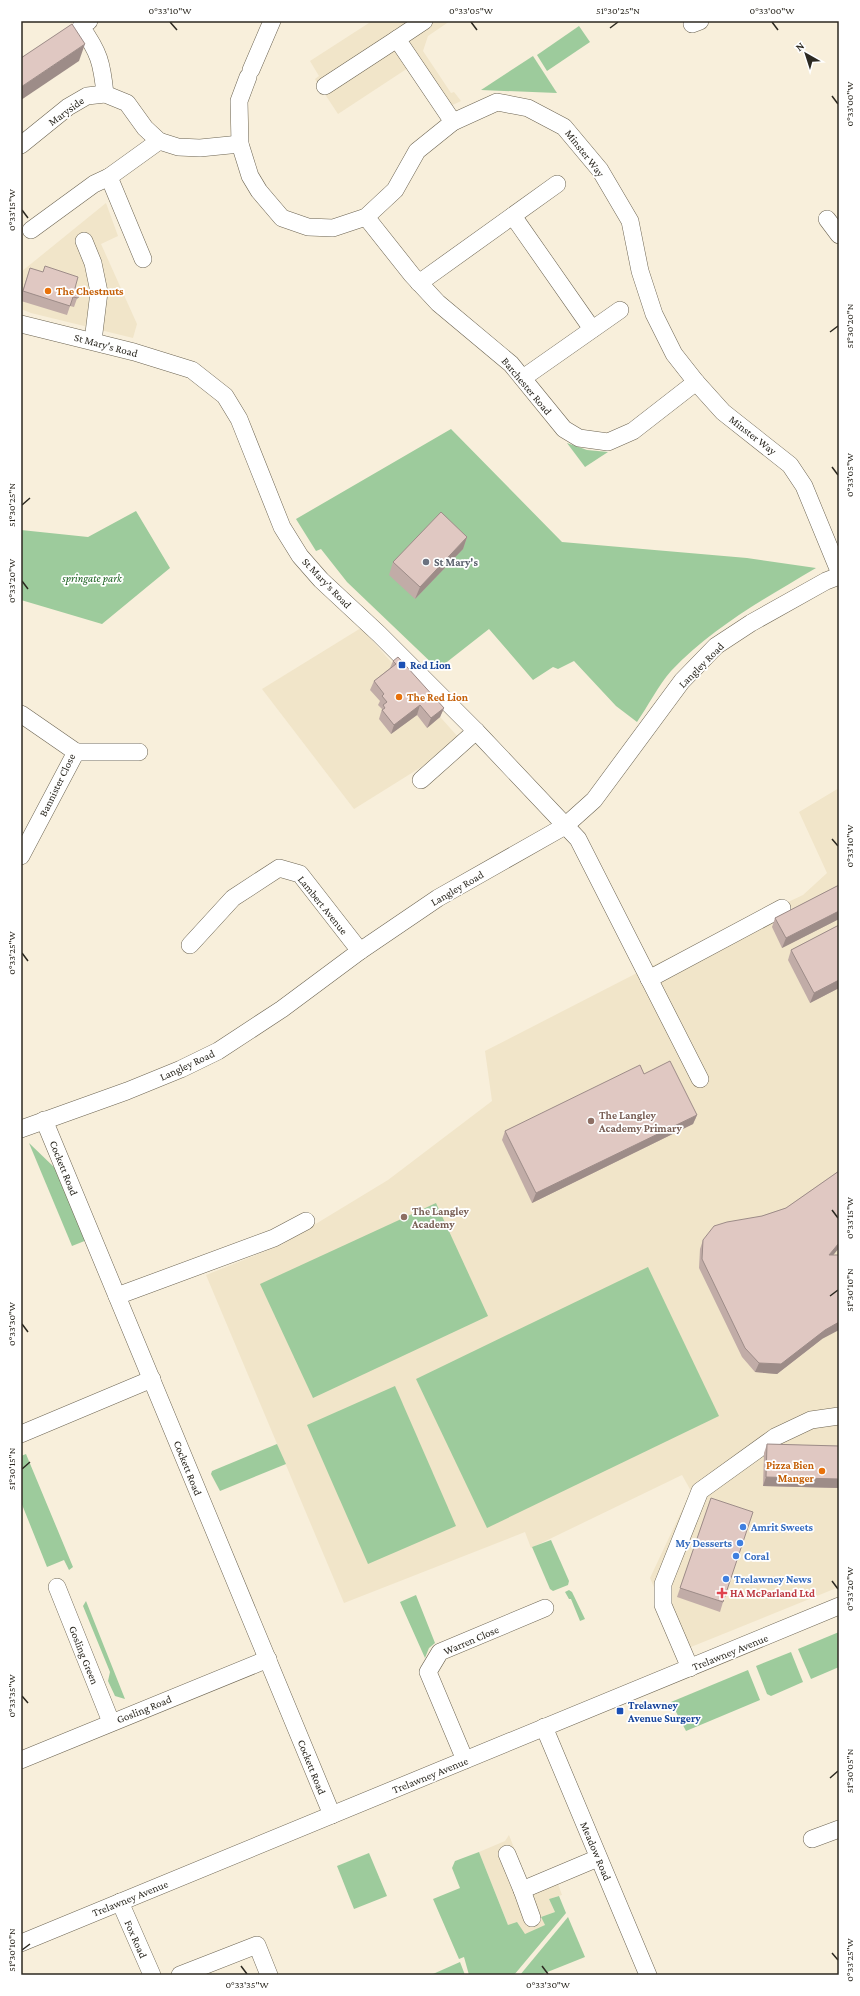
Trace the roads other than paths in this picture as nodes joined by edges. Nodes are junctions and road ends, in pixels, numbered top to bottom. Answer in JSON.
{"nodes":[{"id":1,"x":272,"y":21,"type":"edge"},
{"id":2,"x":424,"y":21,"type":"edge"},
{"id":3,"x":85,"y":24,"type":"edge"},
{"id":4,"x":397,"y":39,"type":"junction"},
{"id":5,"x":325,"y":86,"type":"dead end"},
{"id":6,"x":105,"y":94,"type":"junction"},
{"id":7,"x":453,"y":122,"type":"junction"},
{"id":8,"x":159,"y":141,"type":"junction"},
{"id":9,"x":240,"y":144,"type":"junction"},
{"id":10,"x":21,"y":145,"type":"edge"},
{"id":11,"x":109,"y":177,"type":"junction"},
{"id":12,"x":557,"y":184,"type":"dead end"},
{"id":13,"x":513,"y":216,"type":"junction"},
{"id":14,"x":366,"y":217,"type":"junction"},
{"id":15,"x":827,"y":219,"type":"dead end"},
{"id":16,"x":31,"y":230,"type":"dead end"},
{"id":17,"x":839,"y":235,"type":"edge"},
{"id":18,"x":84,"y":241,"type":"dead end"},
{"id":19,"x":143,"y":259,"type":"dead end"},
{"id":20,"x":420,"y":283,"type":"junction"},
{"id":21,"x":620,"y":310,"type":"dead end"},
{"id":22,"x":21,"y":324,"type":"edge"},
{"id":23,"x":592,"y":329,"type":"junction"},
{"id":24,"x":93,"y":341,"type":"junction"},
{"id":25,"x":523,"y":378,"type":"junction"},
{"id":26,"x":696,"y":382,"type":"junction"},
{"id":27,"x":839,"y":571,"type":"edge"},
{"id":28,"x":839,"y":576,"type":"edge"},
{"id":29,"x":21,"y":714,"type":"edge"},
{"id":30,"x":476,"y":731,"type":"junction"},
{"id":31,"x":76,"y":752,"type":"junction"},
{"id":32,"x":139,"y":752,"type":"dead end"},
{"id":33,"x":421,"y":780,"type":"dead end"},
{"id":34,"x":565,"y":826,"type":"junction"},
{"id":35,"x":21,"y":856,"type":"edge"},
{"id":36,"x":782,"y":908,"type":"dead end"},
{"id":37,"x":190,"y":944,"type":"dead end"},
{"id":38,"x":360,"y":951,"type":"junction"},
{"id":39,"x":649,"y":979,"type":"junction"},
{"id":40,"x":700,"y":1079,"type":"dead end"},
{"id":41,"x":44,"y":1120,"type":"junction"},
{"id":42,"x":21,"y":1129,"type":"edge"},
{"id":43,"x":306,"y":1221,"type":"dead end"},
{"id":44,"x":117,"y":1296,"type":"junction"},
{"id":45,"x":152,"y":1379,"type":"junction"},
{"id":46,"x":839,"y":1416,"type":"edge"},
{"id":47,"x":21,"y":1434,"type":"edge"},
{"id":48,"x":57,"y":1587,"type":"dead end"},
{"id":49,"x":839,"y":1606,"type":"edge"},
{"id":50,"x":546,"y":1608,"type":"dead end"},
{"id":51,"x":268,"y":1659,"type":"junction"},
{"id":52,"x":690,"y":1668,"type":"junction"},
{"id":53,"x":111,"y":1722,"type":"junction"},
{"id":54,"x":544,"y":1728,"type":"junction"},
{"id":55,"x":21,"y":1760,"type":"edge"},
{"id":56,"x":465,"y":1760,"type":"junction"},
{"id":57,"x":332,"y":1815,"type":"junction"},
{"id":58,"x":839,"y":1829,"type":"edge"},
{"id":59,"x":812,"y":1839,"type":"dead end"},
{"id":60,"x":507,"y":1854,"type":"dead end"},
{"id":61,"x":598,"y":1858,"type":"junction"},
{"id":62,"x":522,"y":1890,"type":"junction"},
{"id":63,"x":120,"y":1902,"type":"junction"},
{"id":64,"x":532,"y":1918,"type":"dead end"},
{"id":65,"x":21,"y":1944,"type":"edge"},
{"id":66,"x":152,"y":1975,"type":"edge"},
{"id":67,"x":180,"y":1975,"type":"edge"},
{"id":68,"x":269,"y":1975,"type":"edge"},
{"id":69,"x":648,"y":1975,"type":"edge"}],
"edges":[{"from":1,"to":9,"type":"street","name":"Minster Way"},
{"from":2,"to":4,"type":"street"},
{"from":3,"to":6,"type":"street"},
{"from":4,"to":5,"type":"street"},
{"from":4,"to":7,"type":"street"},
{"from":6,"to":8,"type":"street","name":"Maryside"},
{"from":6,"to":10,"type":"street","name":"Maryside"},
{"from":7,"to":14,"type":"street","name":"Minster Way"},
{"from":7,"to":26,"type":"street","name":"Minster Way"},
{"from":8,"to":9,"type":"street","name":"Maryside"},
{"from":8,"to":11,"type":"street"},
{"from":9,"to":14,"type":"street","name":"Minster Way"},
{"from":11,"to":16,"type":"street"},
{"from":11,"to":19,"type":"street"},
{"from":12,"to":13,"type":"street"},
{"from":13,"to":20,"type":"street"},
{"from":13,"to":23,"type":"street"},
{"from":14,"to":20,"type":"street","name":"Barchester Road"},
{"from":15,"to":17,"type":"street"},
{"from":18,"to":24,"type":"street"},
{"from":20,"to":25,"type":"street","name":"Barchester Road"},
{"from":21,"to":23,"type":"street"},
{"from":22,"to":24,"type":"street","name":"St Mary's Road"},
{"from":23,"to":25,"type":"street"},
{"from":24,"to":30,"type":"street","name":"St Mary's Road"},
{"from":25,"to":26,"type":"street","name":"Barchester Road"},
{"from":26,"to":27,"type":"street","name":"Minster Way"},
{"from":28,"to":34,"type":"street","name":"Langley Road"},
{"from":29,"to":31,"type":"street","name":"Bannister Close"},
{"from":30,"to":33,"type":"street"},
{"from":30,"to":34,"type":"street","name":"St Mary's Road"},
{"from":31,"to":32,"type":"street"},
{"from":31,"to":35,"type":"street","name":"Bannister Close"},
{"from":34,"to":38,"type":"street","name":"Langley Road"},
{"from":34,"to":39,"type":"street","name":"St Mary's Road"},
{"from":36,"to":39,"type":"street"},
{"from":37,"to":38,"type":"street","name":"Lambert Avenue"},
{"from":38,"to":41,"type":"street","name":"Langley Road"},
{"from":39,"to":40,"type":"street","name":"St Mary's Road"},
{"from":41,"to":42,"type":"street","name":"Langley Road"},
{"from":41,"to":44,"type":"street","name":"Cockett Road"},
{"from":43,"to":44,"type":"street"},
{"from":44,"to":45,"type":"street","name":"Cockett Road"},
{"from":45,"to":47,"type":"street"},
{"from":45,"to":51,"type":"street","name":"Cockett Road"},
{"from":46,"to":52,"type":"street"},
{"from":48,"to":53,"type":"street","name":"Gosling Green"},
{"from":49,"to":52,"type":"street","name":"Trelawney Avenue"},
{"from":50,"to":56,"type":"street","name":"Warren Close"},
{"from":51,"to":53,"type":"street","name":"Gosling Road"},
{"from":51,"to":57,"type":"street","name":"Cockett Road"},
{"from":52,"to":54,"type":"street","name":"Trelawney Avenue"},
{"from":53,"to":55,"type":"street","name":"Gosling Road"},
{"from":54,"to":56,"type":"street","name":"Trelawney Avenue"},
{"from":54,"to":61,"type":"street","name":"Meadow Road"},
{"from":56,"to":57,"type":"street","name":"Trelawney Avenue"},
{"from":57,"to":63,"type":"street","name":"Trelawney Avenue"},
{"from":58,"to":59,"type":"street"},
{"from":60,"to":62,"type":"street"},
{"from":61,"to":62,"type":"street"},
{"from":61,"to":69,"type":"street","name":"Meadow Road"},
{"from":62,"to":64,"type":"street"},
{"from":63,"to":65,"type":"street","name":"Trelawney Avenue"},
{"from":63,"to":66,"type":"street","name":"Fox Road"},
{"from":67,"to":68,"type":"street"}]}
